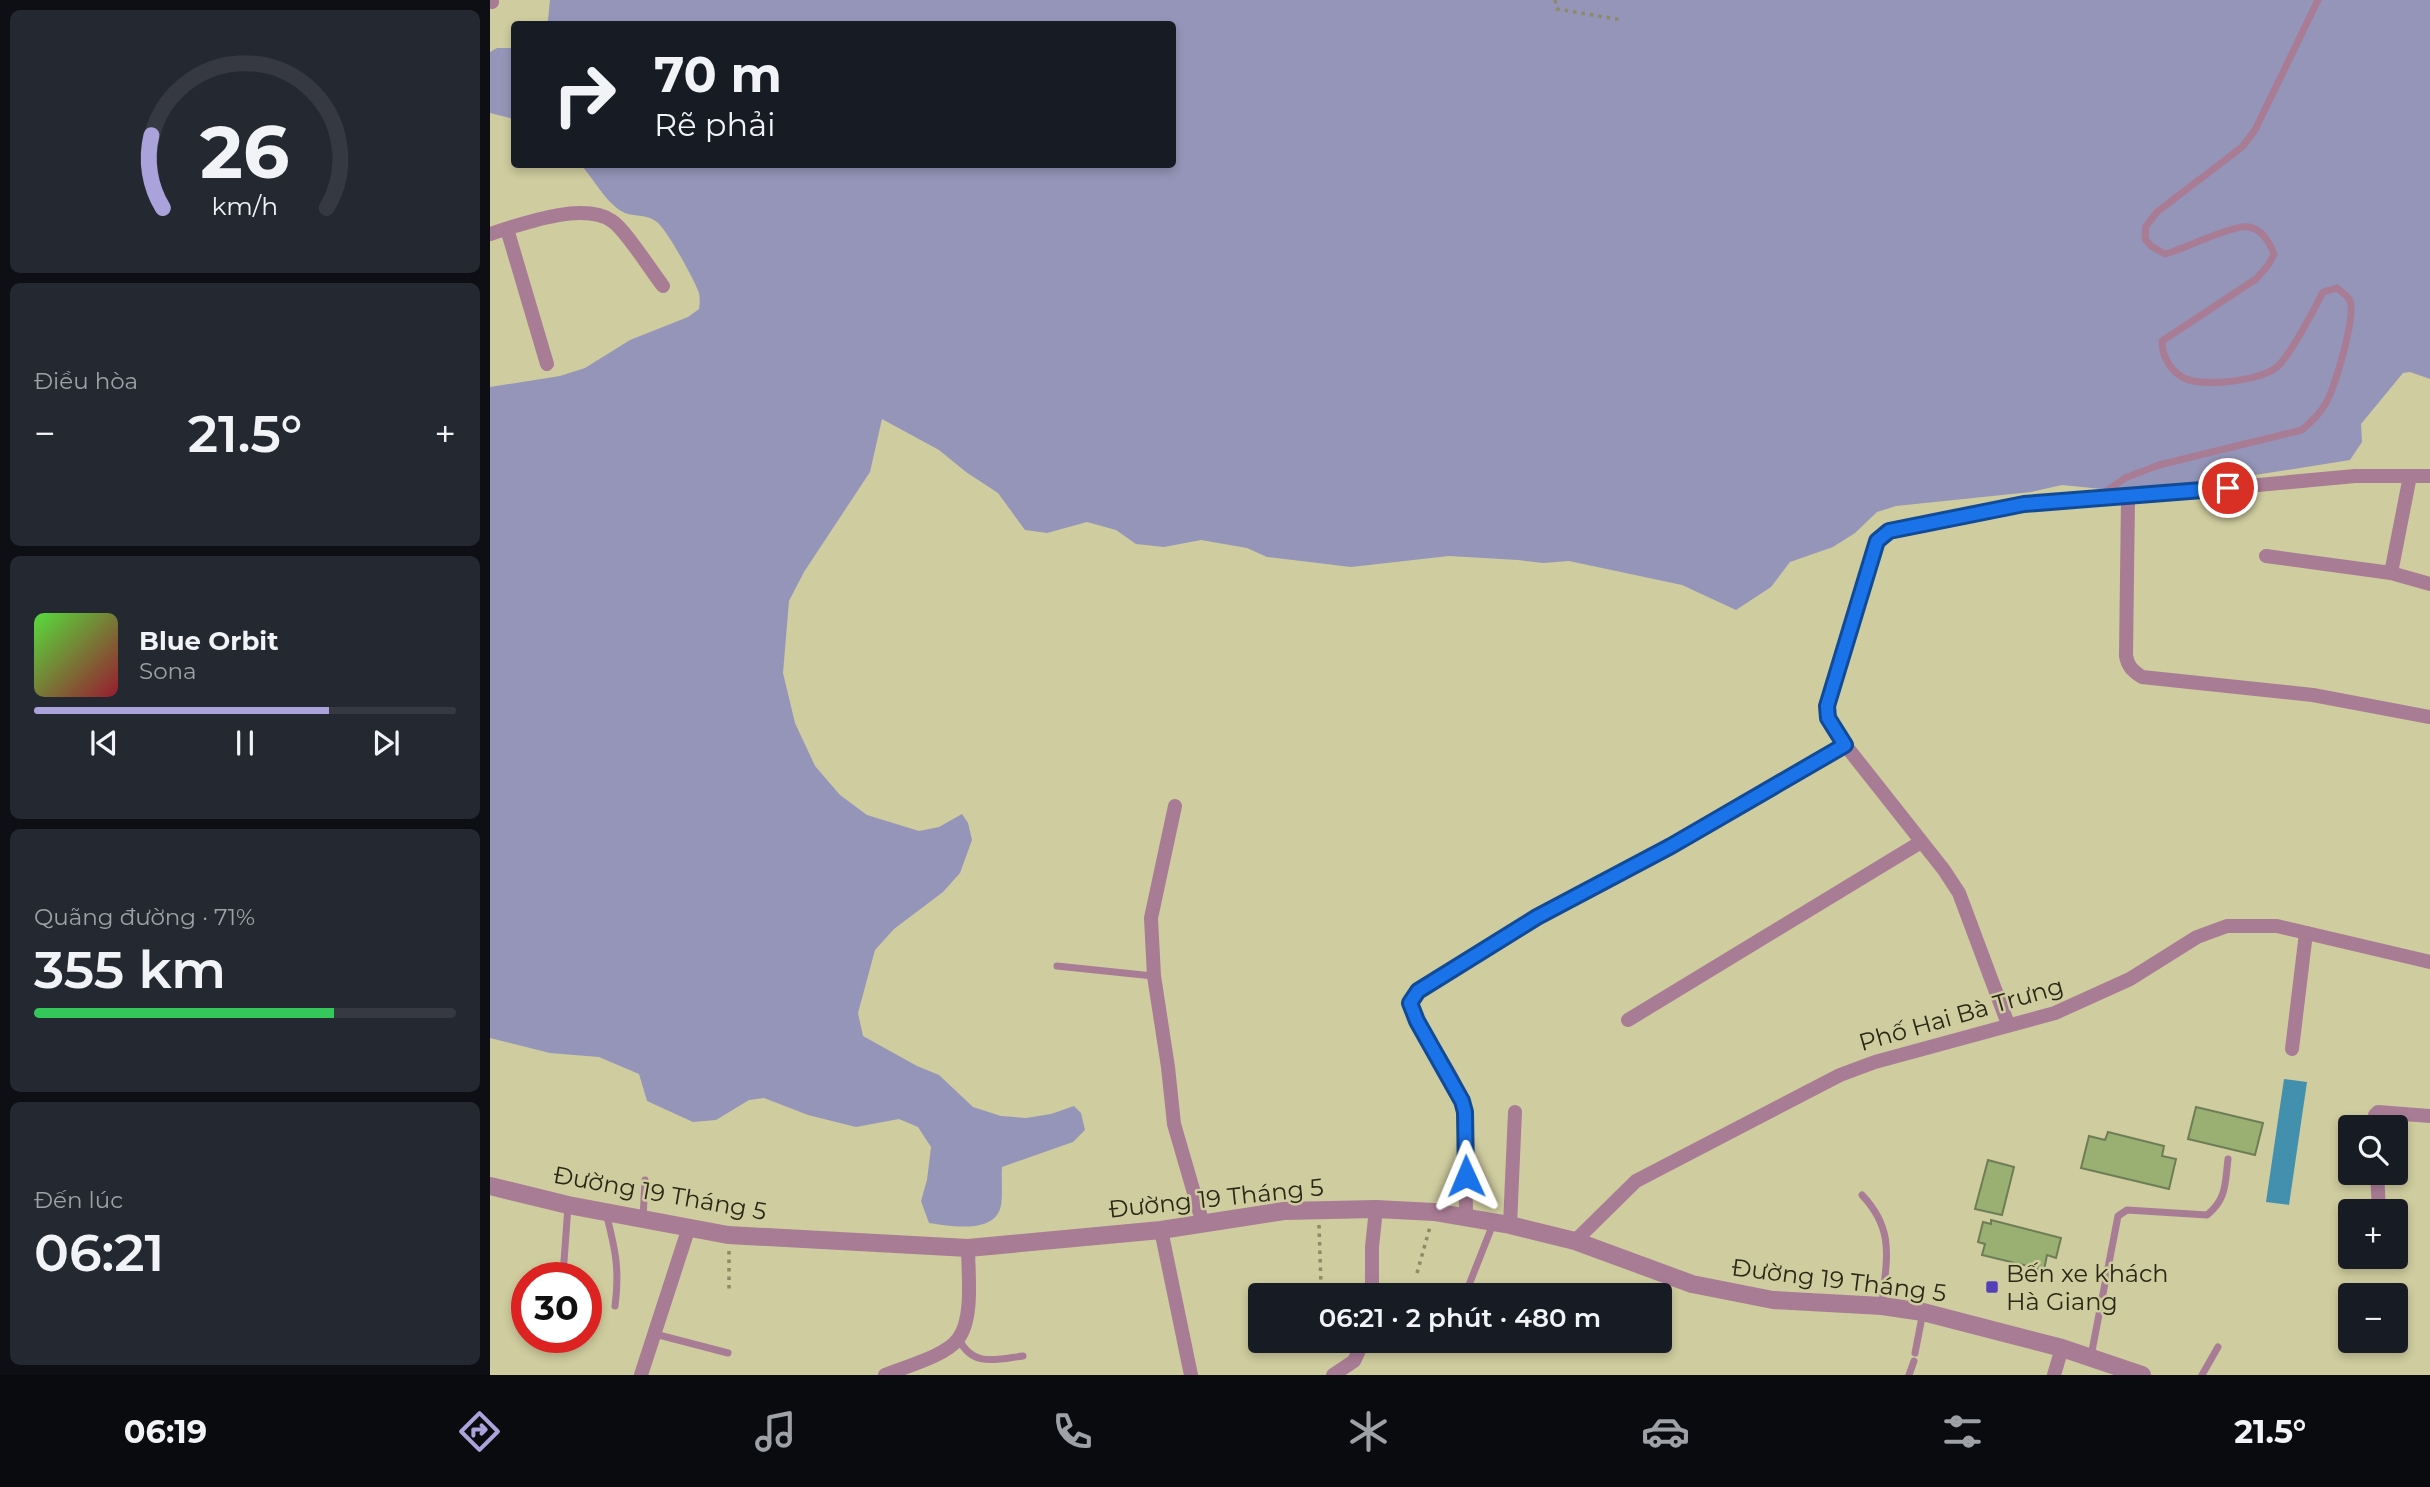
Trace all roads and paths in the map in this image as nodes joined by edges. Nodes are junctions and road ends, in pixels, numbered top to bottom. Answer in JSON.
{"nodes":[{"id":1,"x":1555,"y":0,"type":"edge"},
{"id":2,"x":2318,"y":0,"type":"edge"},
{"id":3,"x":1623,"y":20,"type":"dead end"},
{"id":4,"x":507,"y":229,"type":"junction"},
{"id":5,"x":490,"y":234,"type":"edge"},
{"id":6,"x":663,"y":286,"type":"dead end"},
{"id":7,"x":547,"y":364,"type":"dead end"},
{"id":8,"x":2410,"y":476,"type":"junction"},
{"id":9,"x":2430,"y":476,"type":"edge"},
{"id":10,"x":2128,"y":497,"type":"junction"},
{"id":11,"x":2095,"y":499,"type":"junction"},
{"id":12,"x":2266,"y":556,"type":"dead end"},
{"id":13,"x":2391,"y":573,"type":"junction"},
{"id":14,"x":2430,"y":584,"type":"edge"},
{"id":15,"x":2430,"y":717,"type":"edge"},
{"id":16,"x":1845,"y":745,"type":"junction"},
{"id":17,"x":1175,"y":806,"type":"dead end"},
{"id":18,"x":1921,"y":842,"type":"junction"},
{"id":19,"x":2306,"y":933,"type":"junction"},
{"id":20,"x":2430,"y":961,"type":"edge"},
{"id":21,"x":1057,"y":966,"type":"dead end"},
{"id":22,"x":1154,"y":976,"type":"junction"},
{"id":23,"x":1629,"y":1020,"type":"dead end"},
{"id":24,"x":2008,"y":1024,"type":"junction"},
{"id":25,"x":2292,"y":1049,"type":"dead end"},
{"id":26,"x":1514,"y":1112,"type":"dead end"},
{"id":27,"x":2375,"y":1115,"type":"edge"},
{"id":28,"x":2430,"y":1116,"type":"edge"},
{"id":29,"x":2228,"y":1159,"type":"dead end"},
{"id":30,"x":645,"y":1180,"type":"dead end"},
{"id":31,"x":490,"y":1186,"type":"edge"},
{"id":32,"x":1862,"y":1195,"type":"dead end"},
{"id":33,"x":568,"y":1205,"type":"junction"},
{"id":34,"x":1318,"y":1209,"type":"junction"},
{"id":35,"x":1376,"y":1209,"type":"junction"},
{"id":36,"x":606,"y":1212,"type":"junction"},
{"id":37,"x":1434,"y":1212,"type":"junction"},
{"id":38,"x":643,"y":1219,"type":"junction"},
{"id":39,"x":1466,"y":1219,"type":"junction"},
{"id":40,"x":1203,"y":1224,"type":"junction"},
{"id":41,"x":1502,"y":1224,"type":"junction"},
{"id":42,"x":689,"y":1227,"type":"junction"},
{"id":43,"x":1161,"y":1230,"type":"junction"},
{"id":44,"x":728,"y":1235,"type":"junction"},
{"id":45,"x":1575,"y":1241,"type":"junction"},
{"id":46,"x":968,"y":1248,"type":"junction"},
{"id":47,"x":565,"y":1262,"type":"edge"},
{"id":48,"x":1416,"y":1273,"type":"dead end"},
{"id":49,"x":1321,"y":1283,"type":"edge"},
{"id":50,"x":1372,"y":1283,"type":"edge"},
{"id":51,"x":1471,"y":1283,"type":"edge"},
{"id":52,"x":729,"y":1292,"type":"dead end"},
{"id":53,"x":615,"y":1306,"type":"dead end"},
{"id":54,"x":1882,"y":1306,"type":"junction"},
{"id":55,"x":1923,"y":1312,"type":"junction"},
{"id":56,"x":655,"y":1334,"type":"junction"},
{"id":57,"x":959,"y":1339,"type":"junction"},
{"id":58,"x":2218,"y":1347,"type":"dead end"},
{"id":59,"x":2063,"y":1348,"type":"junction"},
{"id":60,"x":728,"y":1353,"type":"dead end"},
{"id":61,"x":1358,"y":1353,"type":"edge"},
{"id":62,"x":1023,"y":1356,"type":"dead end"},
{"id":63,"x":2090,"y":1357,"type":"junction"},
{"id":64,"x":641,"y":1375,"type":"edge"},
{"id":65,"x":885,"y":1375,"type":"edge"},
{"id":66,"x":1191,"y":1375,"type":"edge"},
{"id":67,"x":1334,"y":1375,"type":"edge"},
{"id":68,"x":1909,"y":1375,"type":"edge"},
{"id":69,"x":2054,"y":1375,"type":"edge"},
{"id":70,"x":2142,"y":1375,"type":"edge"},
{"id":71,"x":2202,"y":1375,"type":"edge"}],
"edges":[{"from":1,"to":3,"type":"path"},
{"from":2,"to":11,"type":"lane"},
{"from":4,"to":5,"type":"street"},
{"from":4,"to":6,"type":"street"},
{"from":4,"to":7,"type":"street"},
{"from":8,"to":9,"type":"street"},
{"from":8,"to":10,"type":"street"},
{"from":8,"to":13,"type":"street"},
{"from":10,"to":11,"type":"street"},
{"from":10,"to":15,"type":"street"},
{"from":11,"to":16,"type":"street"},
{"from":12,"to":13,"type":"street"},
{"from":13,"to":14,"type":"street"},
{"from":16,"to":18,"type":"street"},
{"from":16,"to":39,"type":"street"},
{"from":17,"to":22,"type":"street"},
{"from":18,"to":23,"type":"street"},
{"from":18,"to":24,"type":"street"},
{"from":19,"to":20,"type":"street","name":"Phố Hai Bà Trưng"},
{"from":19,"to":24,"type":"street","name":"Phố Hai Bà Trưng"},
{"from":19,"to":25,"type":"street"},
{"from":21,"to":22,"type":"lane"},
{"from":22,"to":40,"type":"street"},
{"from":24,"to":45,"type":"street","name":"Phố Hai Bà Trưng"},
{"from":26,"to":41,"type":"street"},
{"from":27,"to":28,"type":"street"},
{"from":29,"to":63,"type":"lane"},
{"from":30,"to":38,"type":"lane"},
{"from":31,"to":33,"type":"street","name":"Đường 19 Tháng 5"},
{"from":32,"to":54,"type":"lane"},
{"from":33,"to":36,"type":"street","name":"Đường 19 Tháng 5"},
{"from":33,"to":47,"type":"lane"},
{"from":34,"to":35,"type":"street","name":"Đường 19 Tháng 5"},
{"from":34,"to":40,"type":"street","name":"Đường 19 Tháng 5"},
{"from":34,"to":49,"type":"path"},
{"from":35,"to":37,"type":"street","name":"Đường 19 Tháng 5"},
{"from":35,"to":50,"type":"street"},
{"from":36,"to":38,"type":"street","name":"Đường 19 Tháng 5"},
{"from":36,"to":53,"type":"lane"},
{"from":37,"to":39,"type":"street","name":"Đường 19 Tháng 5"},
{"from":37,"to":48,"type":"path"},
{"from":38,"to":42,"type":"street","name":"Đường 19 Tháng 5"},
{"from":39,"to":41,"type":"street","name":"Đường 19 Tháng 5"},
{"from":40,"to":43,"type":"street","name":"Đường 19 Tháng 5"},
{"from":41,"to":45,"type":"street","name":"Đường 19 Tháng 5"},
{"from":41,"to":51,"type":"lane"},
{"from":42,"to":44,"type":"street","name":"Đường 19 Tháng 5"},
{"from":42,"to":56,"type":"street"},
{"from":43,"to":46,"type":"street","name":"Đường 19 Tháng 5"},
{"from":43,"to":66,"type":"street"},
{"from":44,"to":46,"type":"street","name":"Đường 19 Tháng 5"},
{"from":44,"to":52,"type":"path"},
{"from":45,"to":54,"type":"street","name":"Đường 19 Tháng 5"},
{"from":46,"to":57,"type":"street"},
{"from":54,"to":55,"type":"street","name":"Đường 19 Tháng 5"},
{"from":55,"to":59,"type":"street","name":"Đường 19 Tháng 5"},
{"from":55,"to":68,"type":"lane"},
{"from":56,"to":60,"type":"lane"},
{"from":56,"to":64,"type":"street"},
{"from":57,"to":62,"type":"lane"},
{"from":57,"to":65,"type":"street"},
{"from":58,"to":71,"type":"lane"},
{"from":59,"to":63,"type":"street","name":"Đường 19 Tháng 5"},
{"from":59,"to":69,"type":"street"},
{"from":61,"to":67,"type":"street"},
{"from":63,"to":70,"type":"street","name":"Đường 19 Tháng 5"}]}
